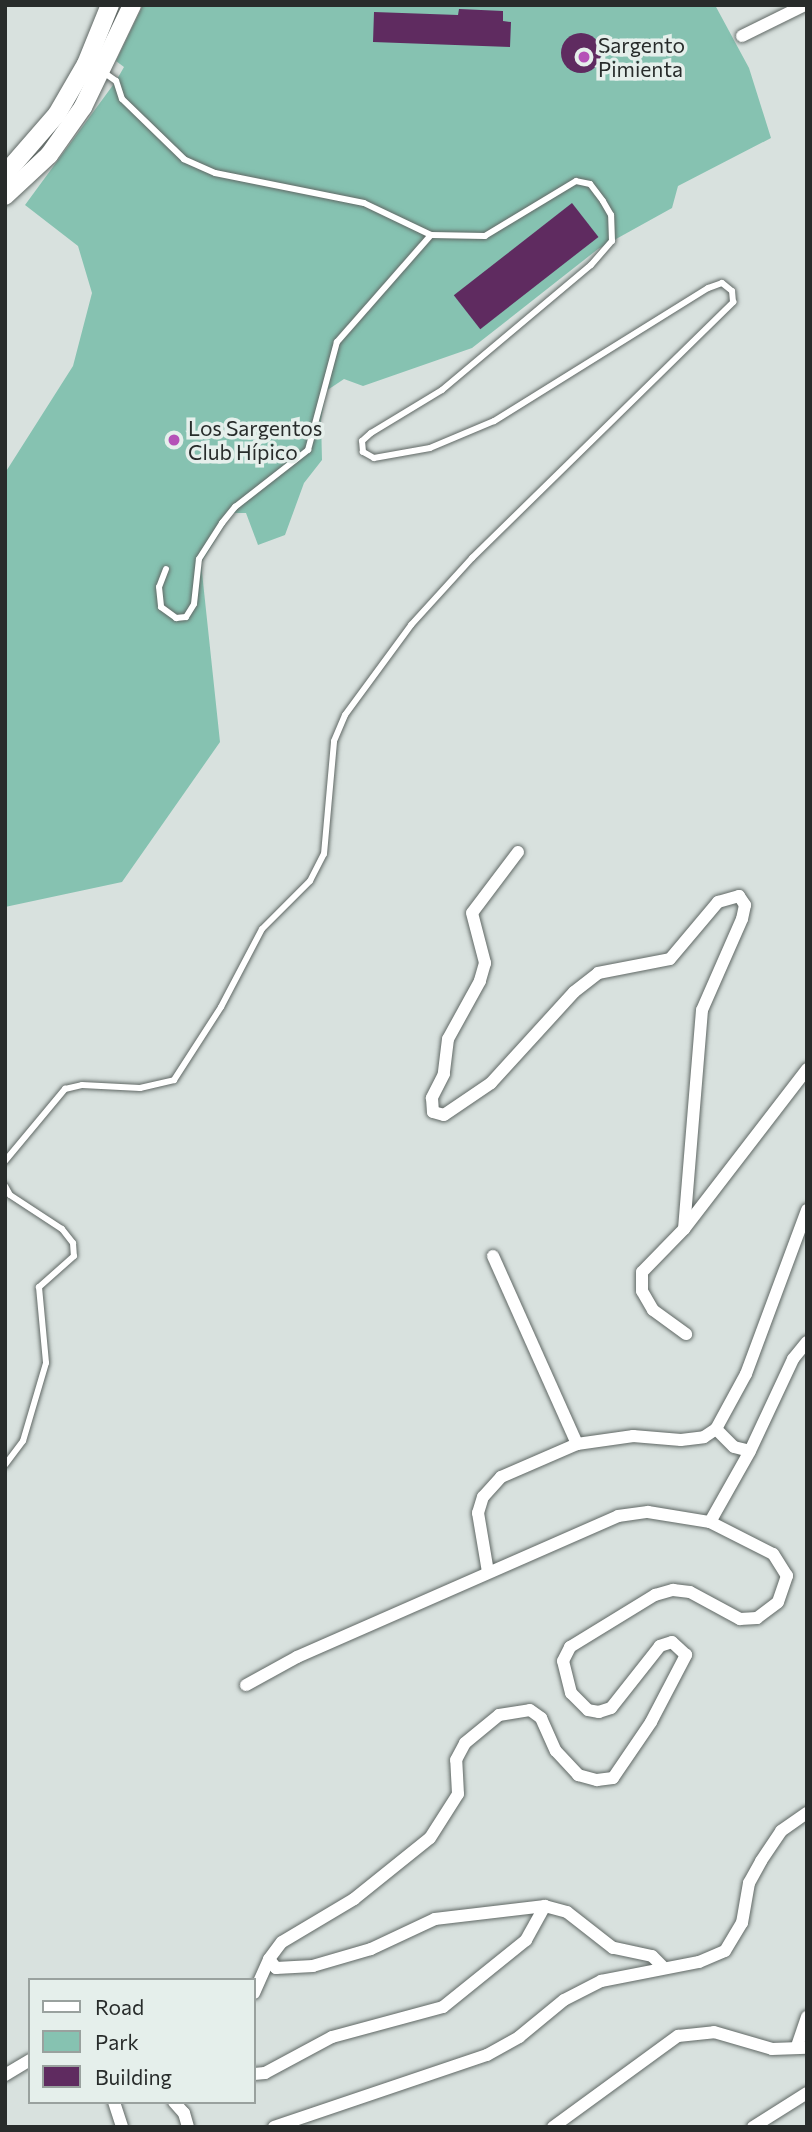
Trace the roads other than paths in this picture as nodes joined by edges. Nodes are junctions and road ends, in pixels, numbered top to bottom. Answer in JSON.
{"nodes":[{"id":1,"x":110,"y":5,"type":"edge"},
{"id":2,"x":132,"y":5,"type":"edge"},
{"id":3,"x":805,"y":5,"type":"edge"},
{"id":4,"x":742,"y":36,"type":"dead end"},
{"id":5,"x":86,"y":64,"type":"junction"},
{"id":6,"x":103,"y":72,"type":"junction"},
{"id":7,"x":5,"y":174,"type":"edge"},
{"id":8,"x":5,"y":196,"type":"edge"},
{"id":9,"x":430,"y":235,"type":"junction"},
{"id":10,"x":166,"y":569,"type":"dead end"},
{"id":11,"x":518,"y":852,"type":"dead end"},
{"id":12,"x":807,"y":1069,"type":"edge"},
{"id":13,"x":5,"y":1161,"type":"edge"},
{"id":14,"x":5,"y":1186,"type":"edge"},
{"id":15,"x":807,"y":1210,"type":"edge"},
{"id":16,"x":684,"y":1229,"type":"junction"},
{"id":17,"x":493,"y":1256,"type":"dead end"},
{"id":18,"x":686,"y":1334,"type":"dead end"},
{"id":19,"x":807,"y":1342,"type":"edge"},
{"id":20,"x":716,"y":1429,"type":"junction"},
{"id":21,"x":577,"y":1444,"type":"junction"},
{"id":22,"x":750,"y":1451,"type":"junction"},
{"id":23,"x":5,"y":1465,"type":"edge"},
{"id":24,"x":710,"y":1522,"type":"junction"},
{"id":25,"x":488,"y":1572,"type":"junction"},
{"id":26,"x":246,"y":1685,"type":"dead end"},
{"id":27,"x":807,"y":1813,"type":"edge"},
{"id":28,"x":545,"y":1906,"type":"junction"},
{"id":29,"x":269,"y":1959,"type":"junction"},
{"id":30,"x":662,"y":1966,"type":"junction"},
{"id":31,"x":256,"y":1988,"type":"edge"},
{"id":32,"x":807,"y":2017,"type":"edge"},
{"id":33,"x":802,"y":2047,"type":"edge"},
{"id":34,"x":28,"y":2061,"type":"edge"},
{"id":35,"x":256,"y":2074,"type":"edge"},
{"id":36,"x":5,"y":2075,"type":"edge"},
{"id":37,"x":807,"y":2093,"type":"edge"},
{"id":38,"x":115,"y":2104,"type":"edge"},
{"id":39,"x":176,"y":2104,"type":"edge"},
{"id":40,"x":121,"y":2127,"type":"edge"},
{"id":41,"x":188,"y":2127,"type":"edge"},
{"id":42,"x":274,"y":2127,"type":"edge"},
{"id":43,"x":553,"y":2127,"type":"edge"},
{"id":44,"x":753,"y":2127,"type":"edge"}],
"edges":[{"from":1,"to":5,"type":"main road"},
{"from":2,"to":6,"type":"main road"},
{"from":3,"to":4,"type":"street"},
{"from":5,"to":6,"type":"main road"},
{"from":5,"to":7,"type":"main road"},
{"from":6,"to":8,"type":"main road"},
{"from":6,"to":9,"type":"lane"},
{"from":9,"to":10,"type":"lane"},
{"from":9,"to":13,"type":"lane"},
{"from":11,"to":16,"type":"street"},
{"from":12,"to":16,"type":"street"},
{"from":14,"to":23,"type":"lane"},
{"from":15,"to":20,"type":"street"},
{"from":16,"to":18,"type":"street"},
{"from":17,"to":21,"type":"street"},
{"from":19,"to":22,"type":"street"},
{"from":20,"to":21,"type":"street"},
{"from":20,"to":22,"type":"street"},
{"from":21,"to":25,"type":"street"},
{"from":22,"to":24,"type":"street"},
{"from":24,"to":25,"type":"street"},
{"from":24,"to":29,"type":"street"},
{"from":25,"to":26,"type":"street"},
{"from":27,"to":30,"type":"street"},
{"from":28,"to":29,"type":"street"},
{"from":28,"to":30,"type":"street"},
{"from":28,"to":35,"type":"street"},
{"from":29,"to":31,"type":"street"},
{"from":30,"to":42,"type":"street"},
{"from":32,"to":33,"type":"street"},
{"from":33,"to":43,"type":"street"},
{"from":34,"to":36,"type":"street"},
{"from":37,"to":44,"type":"street"},
{"from":38,"to":40,"type":"street"},
{"from":39,"to":41,"type":"street"}]}
